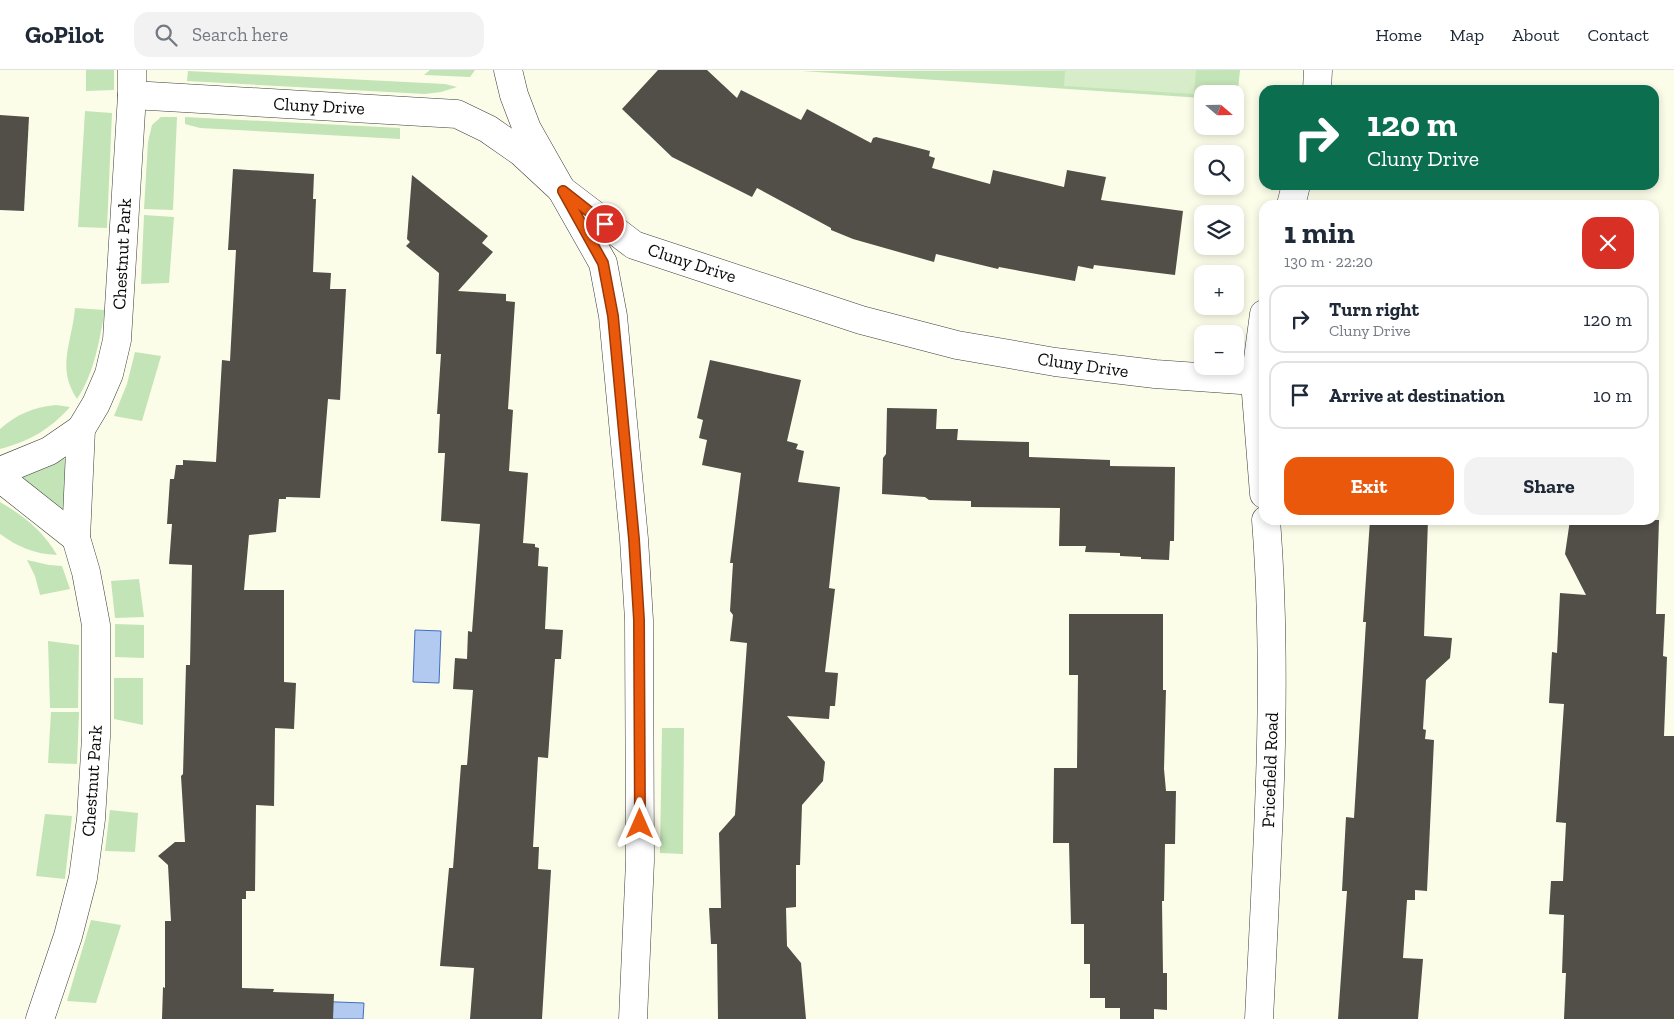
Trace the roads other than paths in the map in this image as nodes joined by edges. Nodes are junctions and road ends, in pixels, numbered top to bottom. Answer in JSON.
{"nodes":[{"id":1,"x":508,"y":70,"type":"edge"},
{"id":2,"x":1318,"y":70,"type":"edge"},
{"id":3,"x":132,"y":83,"type":"edge"},
{"id":4,"x":1317,"y":85,"type":"edge"},
{"id":5,"x":563,"y":191,"type":"junction"},
{"id":6,"x":1259,"y":351,"type":"edge"},
{"id":7,"x":1255,"y":381,"type":"junction"},
{"id":8,"x":81,"y":429,"type":"junction"},
{"id":9,"x":1259,"y":431,"type":"edge"},
{"id":10,"x":0,"y":471,"type":"edge"},
{"id":11,"x":0,"y":478,"type":"edge"},
{"id":12,"x":1266,"y":525,"type":"edge"},
{"id":13,"x":76,"y":538,"type":"junction"},
{"id":14,"x":40,"y":1019,"type":"edge"},
{"id":15,"x":633,"y":1019,"type":"edge"},
{"id":16,"x":1259,"y":1019,"type":"edge"}],
"edges":[{"from":1,"to":5,"type":"street"},
{"from":2,"to":4,"type":"street"},
{"from":3,"to":5,"type":"street","name":"Cluny Drive"},
{"from":3,"to":8,"type":"street","name":"Chestnut Park"},
{"from":5,"to":7,"type":"street","name":"Cluny Drive"},
{"from":5,"to":15,"type":"street"},
{"from":6,"to":7,"type":"street"},
{"from":7,"to":9,"type":"street"},
{"from":8,"to":10,"type":"street","name":"Chestnut Park"},
{"from":8,"to":13,"type":"street","name":"Chestnut Park"},
{"from":11,"to":13,"type":"street"},
{"from":12,"to":16,"type":"street","name":"Pricefield Road"},
{"from":13,"to":14,"type":"street","name":"Chestnut Park"}]}
